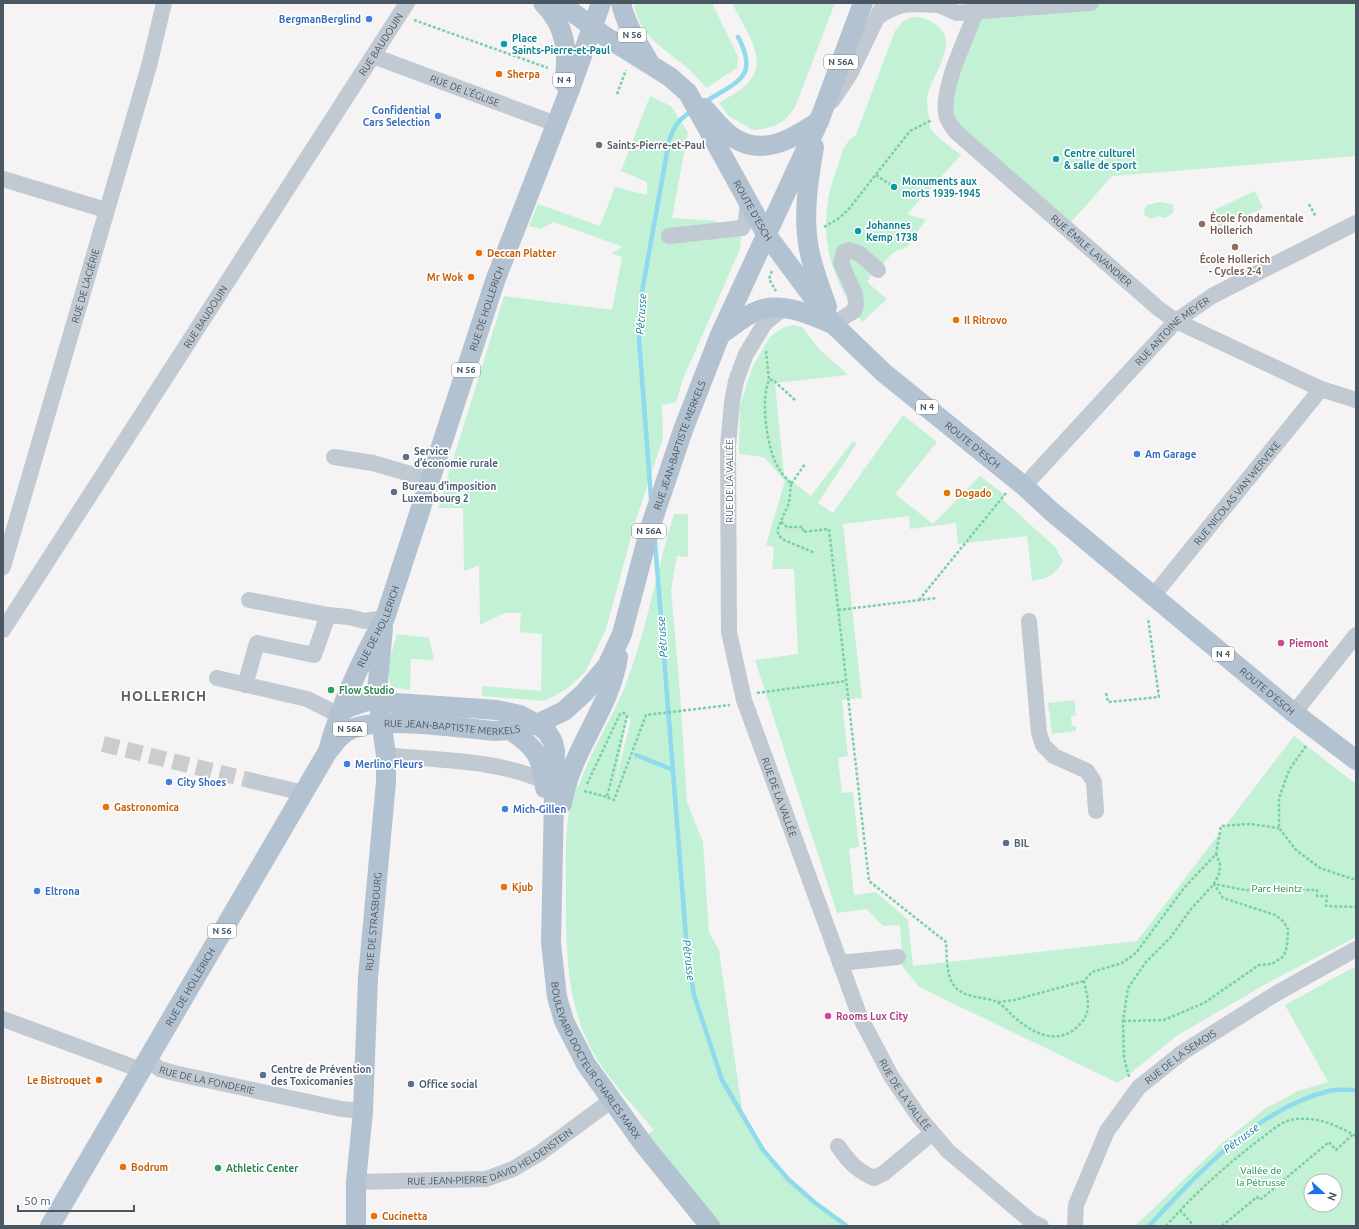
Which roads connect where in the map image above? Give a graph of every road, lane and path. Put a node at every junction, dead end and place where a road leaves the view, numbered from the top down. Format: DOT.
graph roads {
  1 [pos="164,3"];
  2 [pos="543,3"];
  3 [pos="560,3"];
  4 [pos="600,3"];
  5 [pos="621,3"];
  6 [pos="850,3"];
  7 [pos="864,3"];
  8 [pos="1091,3"];
  9 [pos="935,4"];
  10 [pos="403,9"];
  11 [pos="881,10"];
  12 [pos="976,12"];
  13 [pos="592,27"];
  14 [pos="373,56"];
  15 [pos="650,63"];
  16 [pos="626,70"];
  17 [pos="554,71"];
  18 [pos="617,94"];
  19 [pos="946,114"];
  20 [pos="707,119"];
  21 [pos="819,121"];
  22 [pos="556,124"];
  23 [pos="876,175"];
  24 [pos="3,179"];
  25 [pos="894,187"];
  26 [pos="748,201"];
  27 [pos="1310,204"];
  28 [pos="106,210"];
  29 [pos="1316,217"];
  30 [pos="1356,223"];
  31 [pos="807,228"];
  32 [pos="766,234"];
  33 [pos="669,236"];
  34 [pos="878,270"];
  35 [pos="784,308"];
  36 [pos="1176,321"];
  37 [pos="833,324"];
  38 [pos="720,335"];
  39 [pos="766,345"];
  40 [pos="769,380"];
  41 [pos="1321,389"];
  42 [pos="795,400"];
  43 [pos="1356,400"];
  44 [pos="334,457"];
  45 [pos="805,464"];
  46 [pos="431,480"];
  47 [pos="791,484"];
  48 [pos="1016,489"];
  49 [pos="781,522"];
  50 [pos="816,554"];
  51 [pos="3,567"];
  52 [pos="1153,596"];
  53 [pos="937,598"];
  54 [pos="249,600"];
  55 [pos="919,600"];
  56 [pos="838,610"];
  57 [pos="328,615"];
  58 [pos="385,618"];
  59 [pos="1148,618"];
  60 [pos="1029,621"];
  61 [pos="3,630"];
  62 [pos="622,634"];
  63 [pos="1356,635"];
  64 [pos="217,678"];
  65 [pos="846,682"];
  66 [pos="245,685"];
  67 [pos="1106,693"];
  68 [pos="755,694"];
  69 [pos="378,700"];
  70 [pos="735,704"];
  71 [pos="1294,713"];
  72 [pos="339,715"];
  73 [pos="381,724"];
  74 [pos="537,724"];
  75 [pos="510,730"];
  76 [pos="1306,746"];
  77 [pos="328,751"];
  78 [pos="386,755"];
  79 [pos="1356,760"];
  80 [pos="253,781"];
  81 [pos="544,781"];
  82 [pos="574,789"];
  83 [pos="304,793"];
  84 [pos="607,797"];
  85 [pos="1096,811"];
  86 [pos="1279,828"];
  87 [pos="1216,854"];
  88 [pos="552,867"];
  89 [pos="1356,880"];
  90 [pos="1214,884"];
  91 [pos="1356,907"];
  92 [pos="1356,949"];
  93 [pos="898,957"];
  94 [pos="840,963"];
  95 [pos="1084,981"];
  96 [pos="998,1002"];
  97 [pos="3,1019"];
  98 [pos="1122,1021"];
  99 [pos="144,1065"];
  100 [pos="1139,1087"];
  101 [pos="612,1100"];
  102 [pos="363,1111"];
  103 [pos="932,1132"];
  104 [pos="1355,1135"];
  105 [pos="838,1146"];
  106 [pos="356,1182"];
  107 [pos="1180,1210"];
  108 [pos="50,1226"];
  109 [pos="356,1226"];
  110 [pos="710,1226"];
  111 [pos="1041,1226"];
  112 [pos="1075,1226"];
  113 [pos="1166,1226"];
  114 [pos="1194,1226"];
  115 [pos="1222,1226"];
  1 -- 28 [label="street, RUE DE L'ACIÉRIE"];
  2 -- 22 [label="main road, N 4"];
  3 -- 13 [label="main road, N 4"];
  4 -- 13 [label="main road, N 56"];
  5 -- 15 [label="main road, N 56"];
  6 -- 21 [label="main road, N 56A"];
  7 -- 21 [label="main road, N 56A"];
  8 -- 12 [label="street"];
  9 -- 11 [label="street"];
  9 -- 12 [label="street"];
  10 -- 14 [label="street, RUE BAUDOUIN"];
  10 -- 17 [label="path"];
  11 -- 21 [label="street, N 56A"];
  12 -- 19 [label="street"];
  13 -- 15 [label="main road, N 4"];
  13 -- 22 [label="main road, RUE DE HOLLERICH / N 56"];
  14 -- 22 [label="street, RUE DE L'ÉGLISE"];
  14 -- 61 [label="street, RUE BAUDOUIN"];
  15 -- 20 [label="main road, N 4"];
  16 -- 18 [label="path"];
  19 -- 23 [label="path"];
  19 -- 36 [label="street, RUE ÉMILE LAVANDIER"];
  20 -- 21 [label="main road, N 4"];
  20 -- 26 [label="main road, ROUTE D'ESCH / N 4"];
  21 -- 31 [label="main road, N 4"];
  21 -- 32 [label="main road, N 56A"];
  22 -- 46 [label="main road, RUE DE HOLLERICH / N 56"];
  23 -- 25 [label="path"];
  23 -- 31 [label="path"];
  24 -- 28 [label="street"];
  26 -- 32 [label="main road, ROUTE D'ESCH / N 4"];
  26 -- 33 [label="street"];
  27 -- 29 [label="path"];
  28 -- 51 [label="street, RUE DE L'ACIÉRIE"];
  30 -- 36 [label="street, RUE ANTOINE MEYER"];
  31 -- 37 [label="main road, N 4"];
  32 -- 37 [label="main road, ROUTE D'ESCH / N 4"];
  32 -- 38 [label="main road, RUE JEAN-BAPTISTE MERKELS / N 56A"];
  34 -- 37 [label="street"];
  35 -- 37 [label="main road"];
  35 -- 38 [label="main road"];
  35 -- 94 [label="street, RUE DE LA VALLÉE"];
  36 -- 41 [label="street, RUE ÉMILE LAVANDIER"];
  36 -- 48 [label="street, RUE ANTOINE MEYER"];
  37 -- 48 [label="main road, ROUTE D'ESCH / N 4"];
  38 -- 62 [label="main road, RUE JEAN-BAPTISTE MERKELS / N 56A"];
  39 -- 40 [label="path"];
  40 -- 42 [label="path"];
  40 -- 47 [label="path"];
  41 -- 43 [label="street, RUE ÉMILE LAVANDIER"];
  41 -- 52 [label="street, RUE NICOLAS VAN WERVEKE"];
  44 -- 46 [label="street"];
  45 -- 47 [label="path"];
  46 -- 58 [label="main road, RUE DE HOLLERICH / N 56"];
  47 -- 49 [label="path"];
  48 -- 52 [label="main road, ROUTE D'ESCH / N 4"];
  48 -- 55 [label="path"];
  49 -- 50 [label="path"];
  49 -- 56 [label="path"];
  52 -- 71 [label="main road, ROUTE D'ESCH / N 4"];
  53 -- 55 [label="path"];
  54 -- 57 [label="street"];
  55 -- 56 [label="path"];
  56 -- 65 [label="path"];
  57 -- 58 [label="street"];
  57 -- 66 [label="street"];
  58 -- 69 [label="main road, RUE DE STRASBOURG"];
  58 -- 72 [label="main road, RUE DE HOLLERICH / N 56"];
  59 -- 67 [label="path"];
  60 -- 85 [label="street"];
  62 -- 74 [label="main road, RUE JEAN-BAPTISTE MERKELS / N 56A"];
  62 -- 82 [label="main road, BOULEVARD DOCTEUR CHARLES MARX"];
  63 -- 71 [label="street"];
  64 -- 66 [label="street"];
  65 -- 68 [label="path"];
  65 -- 96 [label="path"];
  66 -- 72 [label="street"];
  69 -- 72 [label="main road, RUE JEAN-BAPTISTE MERKELS / N 56A"];
  69 -- 73 [label="main road, RUE DE STRASBOURG"];
  69 -- 74 [label="main road, RUE JEAN-BAPTISTE MERKELS / N 56A"];
  70 -- 84 [label="path"];
  71 -- 79 [label="main road, ROUTE D'ESCH / N 4"];
  72 -- 77 [label="main road, RUE DE HOLLERICH / N 56"];
  73 -- 75 [label="main road, RUE JEAN-BAPTISTE MERKELS / N 56A"];
  73 -- 77 [label="main road, RUE JEAN-BAPTISTE MERKELS / N 56A"];
  73 -- 78 [label="main road, RUE DE STRASBOURG"];
  74 -- 75 [label="main road, RUE JEAN-BAPTISTE MERKELS / N 56A"];
  74 -- 88 [label="main road, BOULEVARD DOCTEUR CHARLES MARX"];
  75 -- 81 [label="main road, BOULEVARD DOCTEUR CHARLES MARX"];
  76 -- 86 [label="path"];
  77 -- 83 [label="main road, RUE DE HOLLERICH / N 56"];
  78 -- 81 [label="street"];
  78 -- 102 [label="main road, RUE DE STRASBOURG"];
  80 -- 83 [label="street"];
  81 -- 88 [label="main road, BOULEVARD DOCTEUR CHARLES MARX"];
  82 -- 84 [label="path"];
  82 -- 84 [label="path"];
  82 -- 88 [label="main road, BOULEVARD DOCTEUR CHARLES MARX"];
  83 -- 99 [label="main road, RUE DE HOLLERICH / N 56"];
  86 -- 87 [label="path"];
  86 -- 89 [label="path"];
  87 -- 90 [label="path"];
  87 -- 95 [label="path"];
  88 -- 101 [label="main road, BOULEVARD DOCTEUR CHARLES MARX"];
  90 -- 91 [label="path"];
  90 -- 98 [label="path"];
  90 -- 98 [label="path"];
  92 -- 100 [label="street, RUE DE LA SEMOIS"];
  93 -- 94 [label="street"];
  94 -- 103 [label="street, RUE DE LA VALLÉE"];
  95 -- 96 [label="path"];
  95 -- 96 [label="path"];
  97 -- 99 [label="street, RUE DE LA FONDERIE"];
  98 -- 100 [label="path"];
  99 -- 102 [label="street, RUE DE LA FONDERIE"];
  99 -- 108 [label="main road, RUE DE HOLLERICH / N 56"];
  100 -- 112 [label="street, RUE DE LA SEMOIS"];
  101 -- 106 [label="street, RUE JEAN-PIERRE DAVID HELDENSTEIN"];
  101 -- 110 [label="main road, BOULEVARD DOCTEUR CHARLES MARX"];
  102 -- 106 [label="main road, RUE DE STRASBOURG"];
  103 -- 105 [label="street"];
  103 -- 111 [label="street, RUE DE LA VALLÉE"];
  104 -- 107 [label="path"];
  104 -- 115 [label="path"];
  106 -- 109 [label="main road, RUE DE STRASBOURG"];
  107 -- 113 [label="path"];
  107 -- 114 [label="path"];
}
